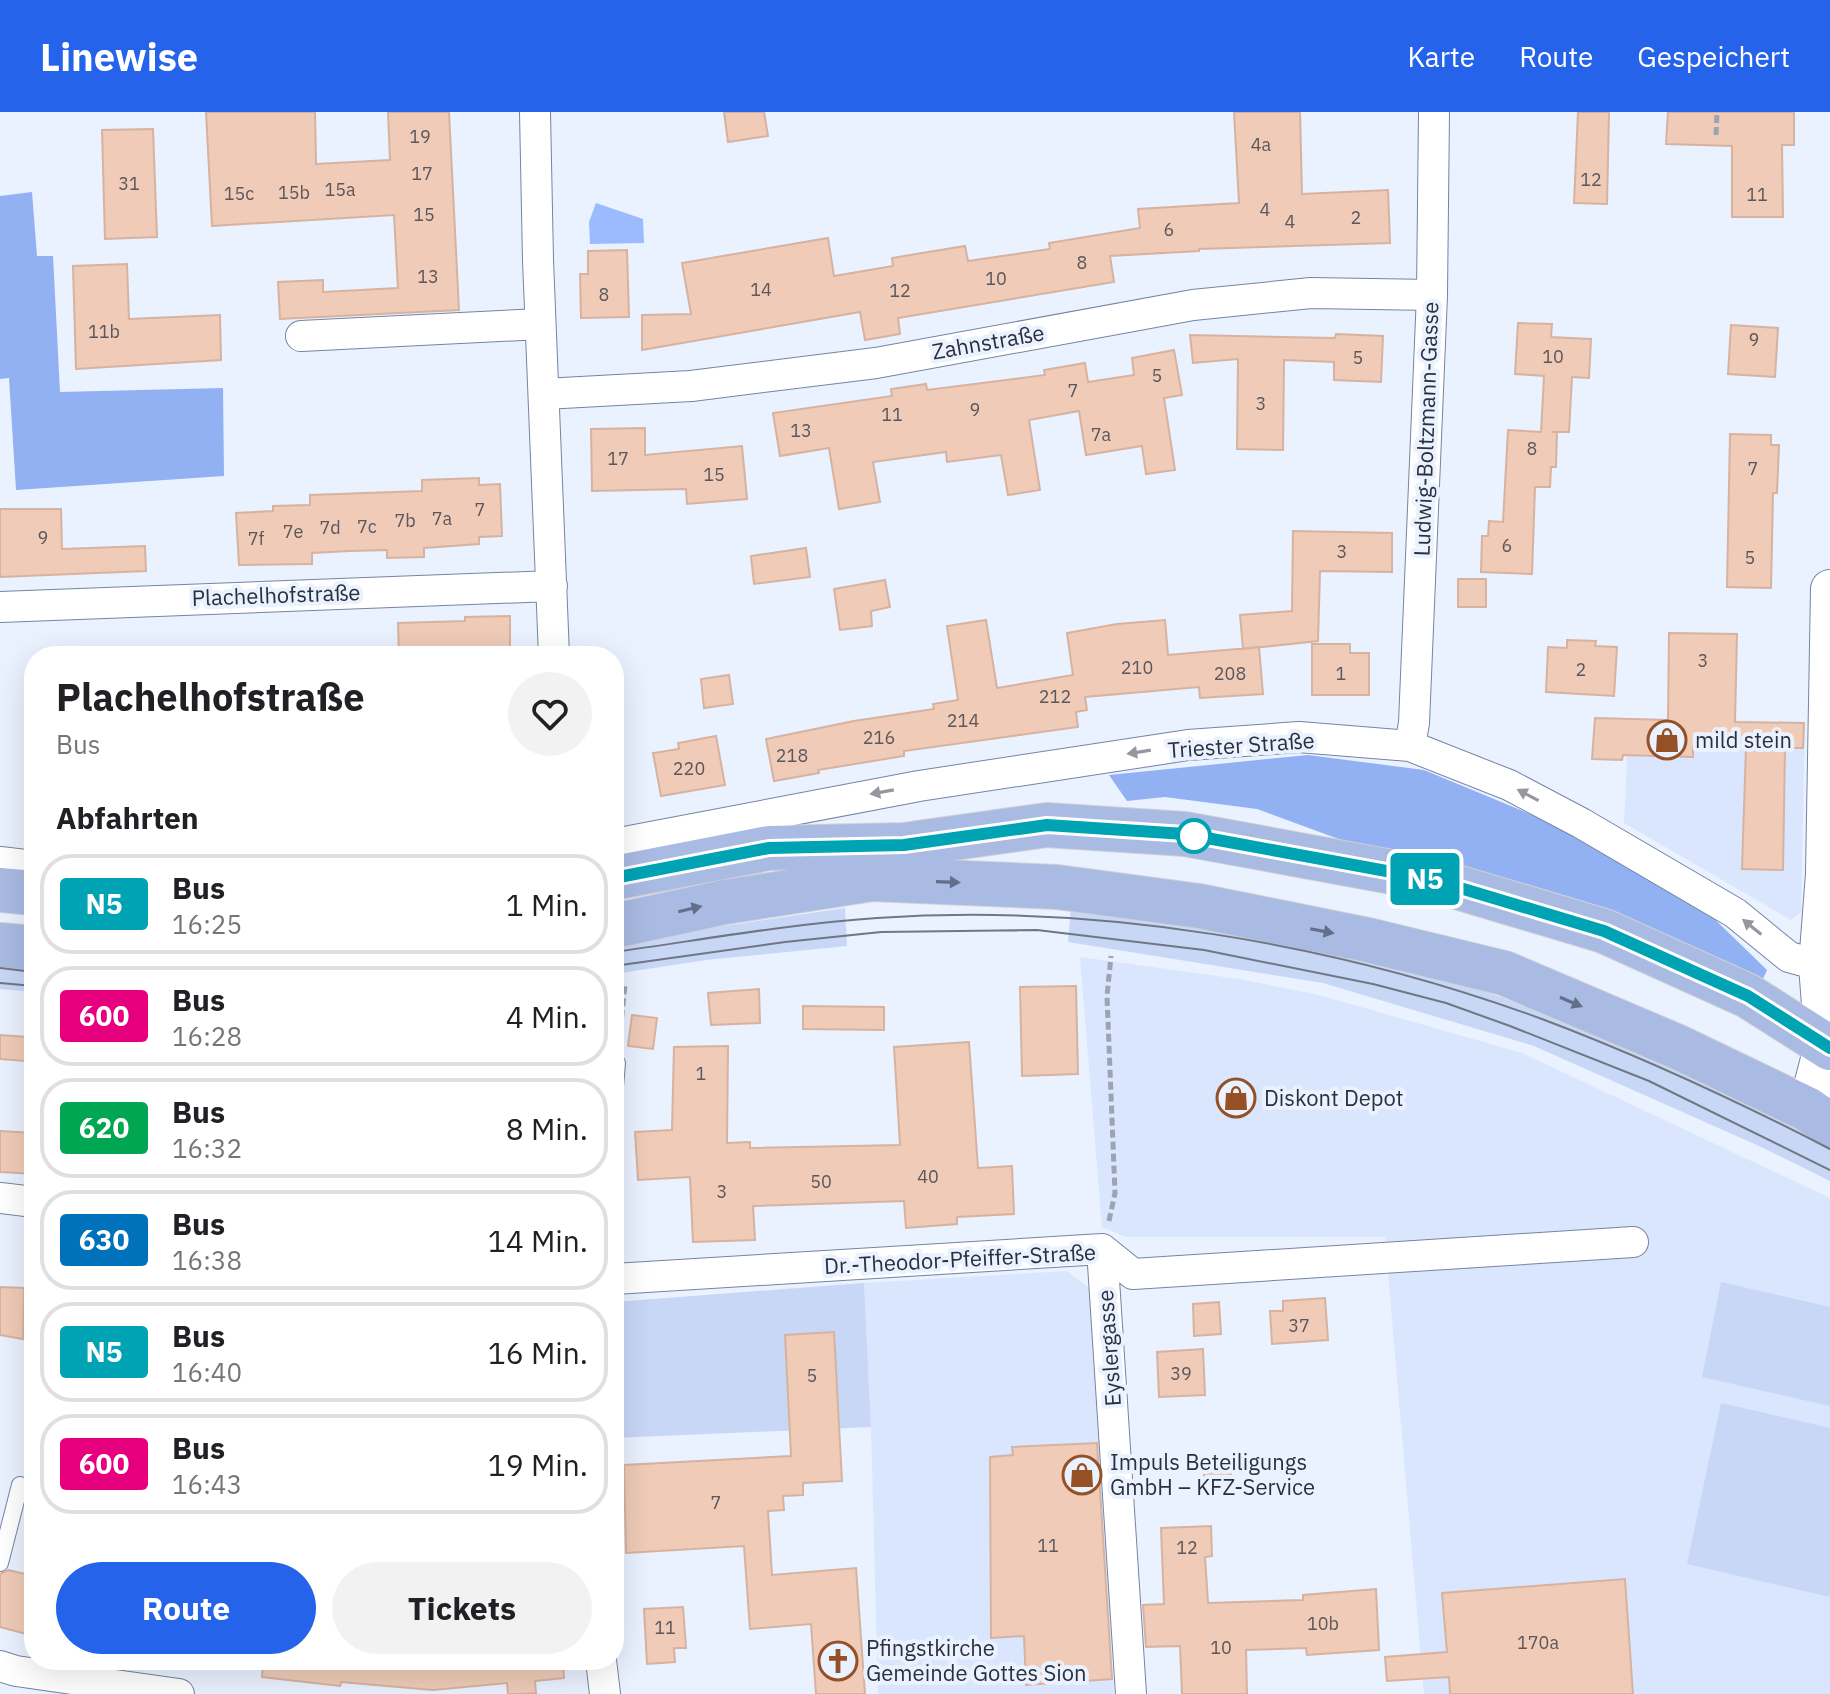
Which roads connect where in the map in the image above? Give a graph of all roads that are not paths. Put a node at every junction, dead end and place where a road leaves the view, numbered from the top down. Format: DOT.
graph roads {
  1 [pos="535,112"];
  2 [pos="1434,112"];
  3 [pos="1432,295"];
  4 [pos="540,324"];
  5 [pos="301,336"];
  6 [pos="544,394"];
  7 [pos="552,586"];
  8 [pos="1830,589"];
  9 [pos="0,607"];
  10 [pos="554,646"];
  11 [pos="1410,746"];
  12 [pos="624,842"];
  13 [pos="0,862"];
  14 [pos="24,865"];
  15 [pos="624,876"];
  16 [pos="0,890"];
  17 [pos="24,892"];
  18 [pos="624,924"];
  19 [pos="0,945"];
  20 [pos="24,947"];
  21 [pos="1818,965"];
  22 [pos="1827,1046"];
  23 [pos="1818,1117"];
  24 [pos="0,1198"];
  25 [pos="24,1201"];
  26 [pos="1633,1242"];
  27 [pos="1102,1249"];
  28 [pos="624,1278"];
  29 [pos="20,1485"];
  30 [pos="0,1563"];
  31 [pos="0,1666"];
  32 [pos="24,1670"];
  33 [pos="26,1670"];
  34 [pos="602,1670"];
  35 [pos="179,1694"];
  36 [pos="605,1694"];
  37 [pos="1131,1694"];
  1 -- 4 [label="street"];
  2 -- 3 [label="street, Ludwig-Boltzmann-Gasse"];
  3 -- 6 [label="street, Zahnstraße"];
  3 -- 11 [label="street, Ludwig-Boltzmann-Gasse"];
  4 -- 5 [label="street"];
  4 -- 6 [label="street"];
  6 -- 7 [label="street"];
  7 -- 9 [label="street, Plachelhofstraße"];
  7 -- 10 [label="street"];
  8 -- 21 [label="street"];
  11 -- 12 [label="street, Triester Straße, one-way"];
  21 -- 11 [label="street, Triester Straße, one-way"];
  13 -- 14 [label="street"];
  15 -- 22 [label="main road"];
  16 -- 17 [label="main road"];
  18 -- 23 [label="main road, one-way"];
  19 -- 20 [label="main road"];
  21 -- 22 [label="street"];
  22 -- 23 [label="street"];
  24 -- 25 [label="street"];
  26 -- 27 [label="street, Dr.-Theodor-Pfeiffer-Straße"];
  27 -- 28 [label="street, Dr.-Theodor-Pfeiffer-Straße"];
  27 -- 37 [label="street, Eyslergasse"];
  29 -- 30 [label="lane"];
  31 -- 32 [label="street"];
  33 -- 35 [label="street"];
  34 -- 36 [label="street"];
}
